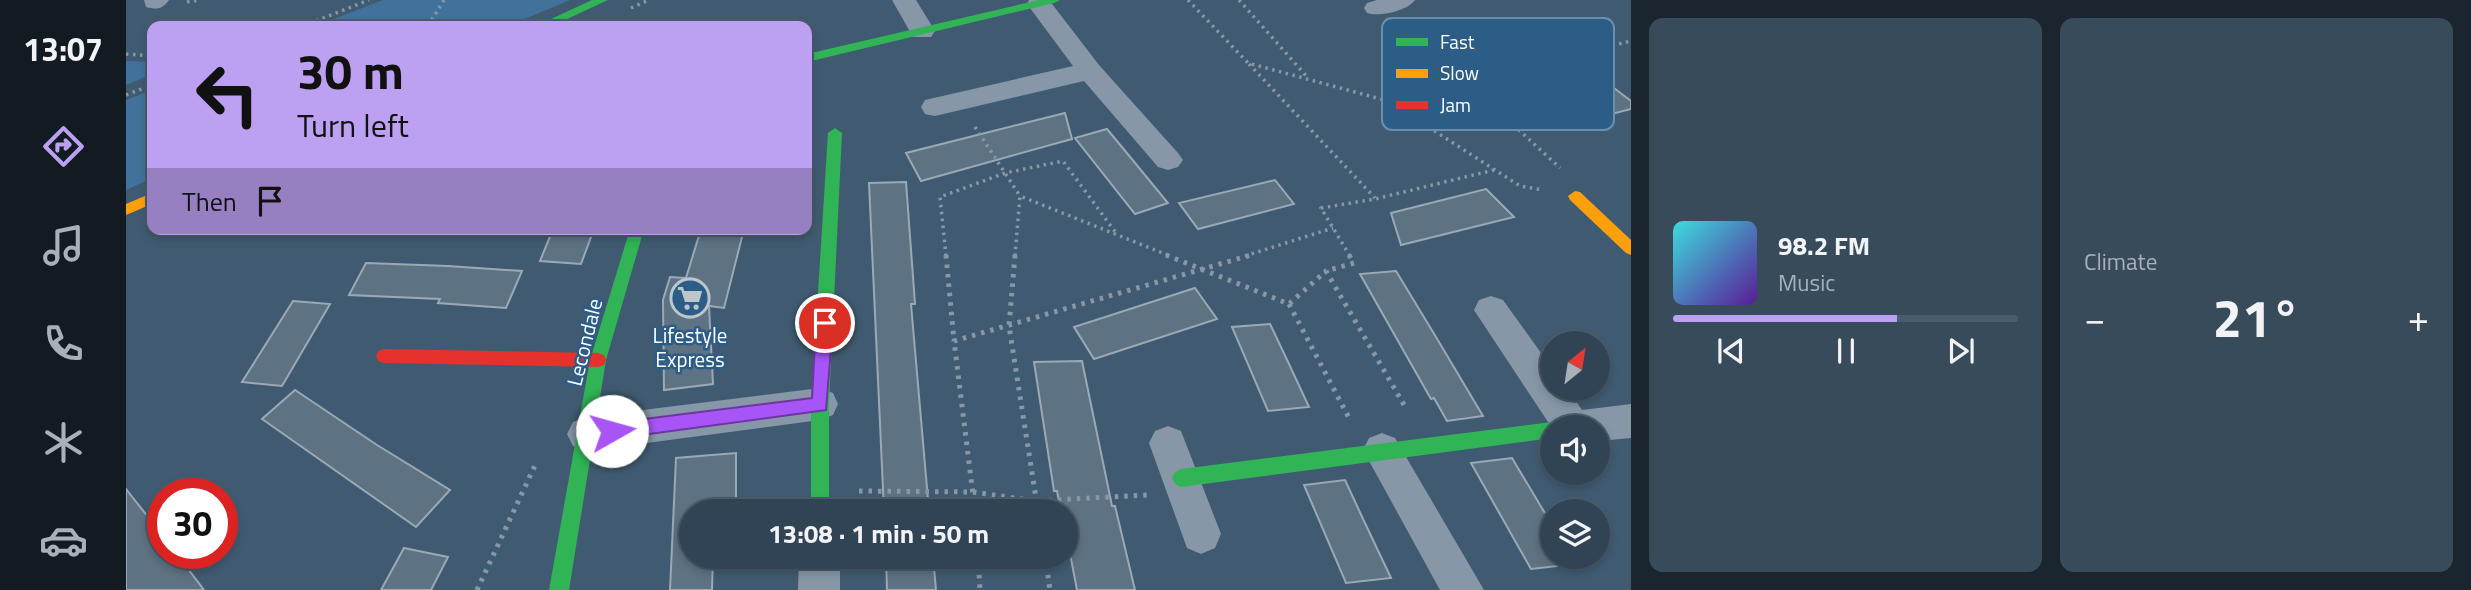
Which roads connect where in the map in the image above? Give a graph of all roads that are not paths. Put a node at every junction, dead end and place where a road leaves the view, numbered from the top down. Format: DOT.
graph roads {
  1 [pos="602,0"];
  2 [pos="904,0"];
  3 [pos="1403,0"];
  4 [pos="1046,2"];
  5 [pos="1376,8"];
  6 [pos="554,21"];
  7 [pos="922,31"];
  8 [pos="812,57"];
  9 [pos="1090,71"];
  10 [pos="947,104"];
  11 [pos="835,133"];
  12 [pos="1168,160"];
  13 [pos="1575,196"];
  14 [pos="147,200"];
  15 [pos="126,210"];
  16 [pos="635,235"];
  17 [pos="1631,249"];
  18 [pos="1491,310"];
  19 [pos="384,356"];
  20 [pos="598,360"];
  21 [pos="820,404"];
  22 [pos="1566,415"];
  23 [pos="1631,421"];
  24 [pos="1610,423"];
  25 [pos="1540,431"];
  26 [pos="586,434"];
  27 [pos="1375,451"];
  28 [pos="1178,472"];
  29 [pos="820,499"];
  30 [pos="1201,534"];
  31 [pos="820,569"];
  32 [pos="559,590"];
  33 [pos="819,590"];
  34 [pos="1463,590"];
  1 -- 6 [label="street"];
  2 -- 7 [label="street"];
  3 -- 5 [label="street"];
  4 -- 7 [label="street"];
  4 -- 9 [label="street"];
  7 -- 8 [label="street"];
  9 -- 10 [label="street"];
  9 -- 12 [label="street"];
  11 -- 21 [label="street"];
  13 -- 17 [label="street"];
  14 -- 15 [label="street"];
  16 -- 20 [label="street, Lecondale"];
  18 -- 22 [label="street"];
  19 -- 20 [label="street"];
  20 -- 26 [label="street, Lecondale"];
  21 -- 26 [label="street"];
  21 -- 29 [label="street"];
  23 -- 24 [label="street"];
  25 -- 27 [label="street"];
  26 -- 32 [label="street, Lecondale"];
  27 -- 28 [label="street"];
  27 -- 34 [label="street"];
  28 -- 30 [label="street"];
  31 -- 33 [label="street"];
}
